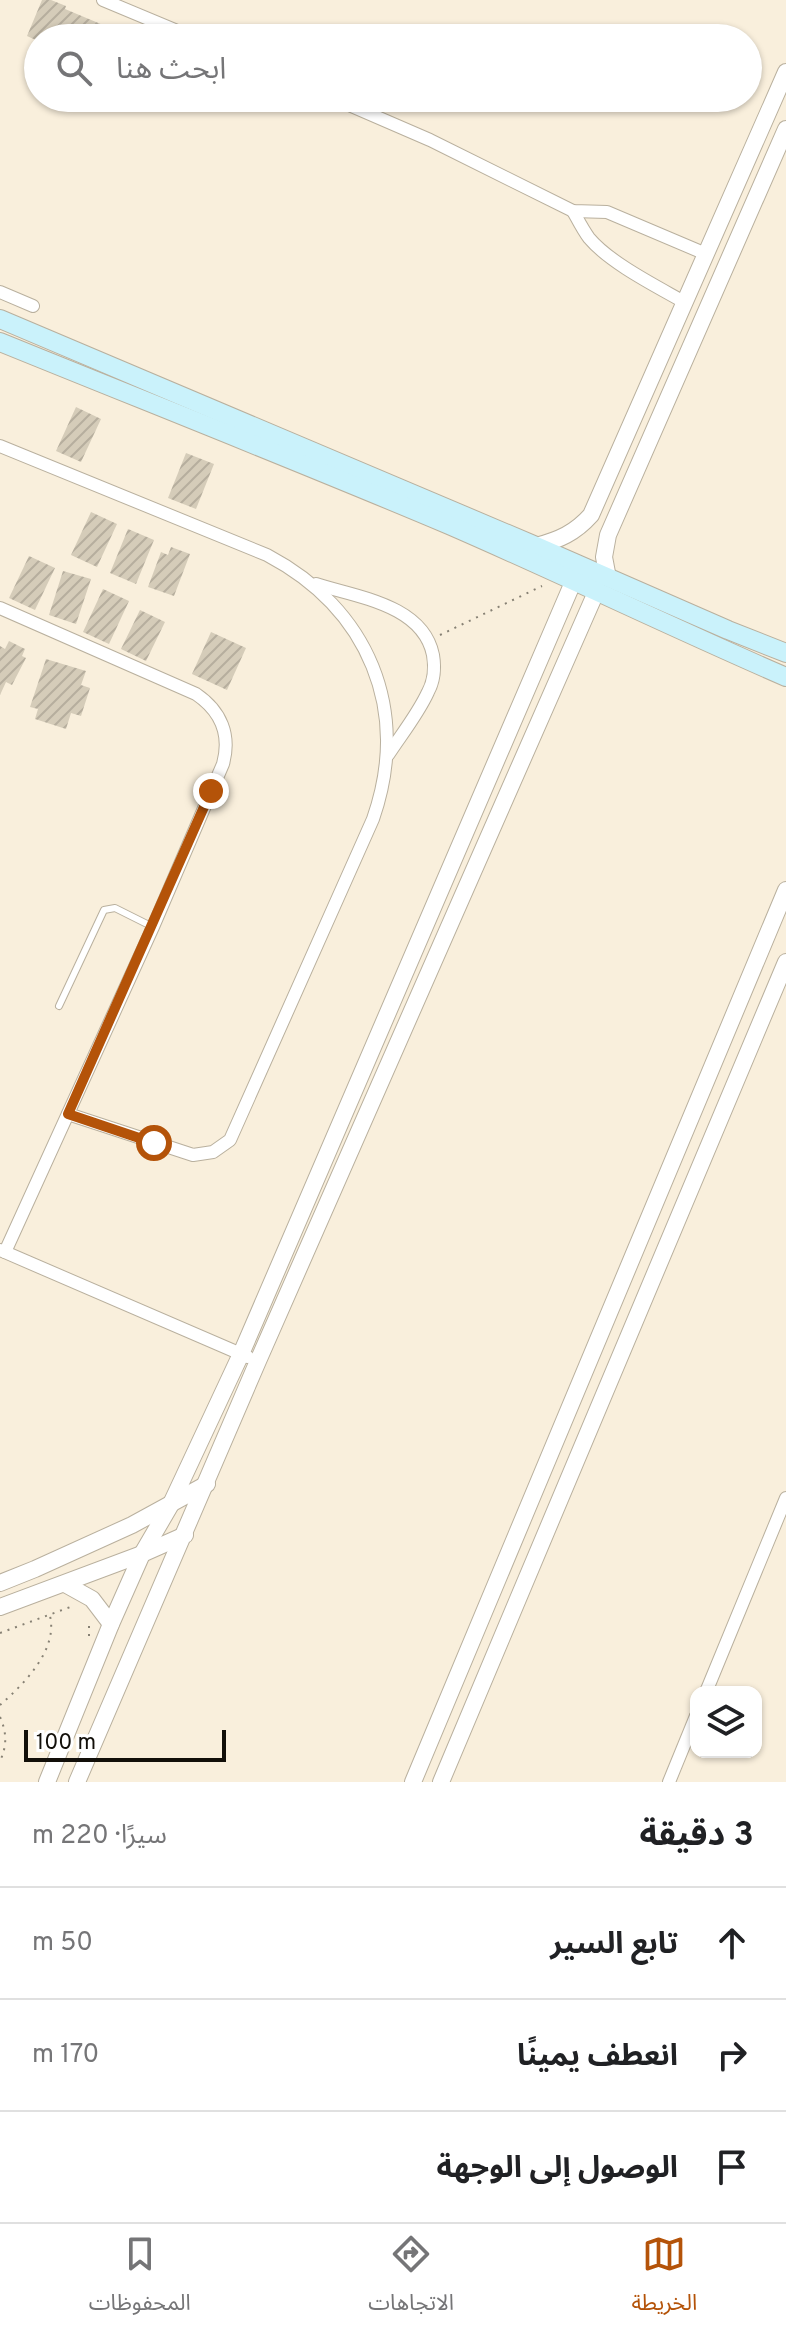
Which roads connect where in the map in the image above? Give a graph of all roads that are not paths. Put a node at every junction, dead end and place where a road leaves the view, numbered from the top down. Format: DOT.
graph roads {
  1 [pos="103,0"];
  2 [pos="160,24"];
  3 [pos="786,72"];
  4 [pos="365,112"];
  5 [pos="786,129"];
  6 [pos="573,211"];
  7 [pos="706,254"];
  8 [pos="0,292"];
  9 [pos="684,302"];
  10 [pos="33,306"];
  11 [pos="0,319"];
  12 [pos="0,342"];
  13 [pos="0,446"];
  14 [pos="591,515"];
  15 [pos="450,517"];
  16 [pos="613,525"];
  17 [pos="536,546"];
  18 [pos="569,578"];
  19 [pos="310,582"];
  20 [pos="603,584"];
  21 [pos="0,608"];
  22 [pos="728,630"];
  23 [pos="720,648"];
  24 [pos="786,653"];
  25 [pos="786,677"];
  26 [pos="388,755"];
  27 [pos="786,890"];
  28 [pos="153,927"];
  29 [pos="786,962"];
  30 [pos="59,1006"];
  31 [pos="68,1114"];
  32 [pos="3,1251"];
  33 [pos="241,1354"];
  34 [pos="258,1361"];
  35 [pos="572,1402"];
  36 [pos="597,1412"];
  37 [pos="207,1484"];
  38 [pos="786,1498"];
  39 [pos="170,1506"];
  40 [pos="185,1535"];
  41 [pos="142,1554"];
  42 [pos="0,1583"];
  43 [pos="65,1584"];
  44 [pos="0,1607"];
  45 [pos="111,1624"];
  46 [pos="708,1686"];
  47 [pos="690,1731"];
  48 [pos="47,1782"];
  49 [pos="77,1782"];
  50 [pos="413,1782"];
  51 [pos="441,1782"];
  52 [pos="669,1782"];
  1 -- 2 [label="street"];
  3 -- 7 [label="street"];
  4 -- 6 [label="street"];
  5 -- 16 [label="street"];
  6 -- 7 [label="street"];
  6 -- 9 [label="street"];
  7 -- 9 [label="street"];
  8 -- 10 [label="street"];
  9 -- 14 [label="street"];
  11 -- 15 [label="main road"];
  12 -- 15 [label="main road"];
  13 -- 19 [label="street"];
  14 -- 16 [label="street"];
  14 -- 17 [label="street"];
  15 -- 17 [label="main road"];
  15 -- 18 [label="main road"];
  16 -- 20 [label="street"];
  17 -- 20 [label="main road"];
  18 -- 20 [label="main road"];
  18 -- 33 [label="street"];
  19 -- 26 [label="street"];
  19 -- 26 [label="street"];
  20 -- 22 [label="main road"];
  20 -- 23 [label="main road"];
  20 -- 34 [label="street"];
  21 -- 28 [label="street"];
  22 -- 23 [label="main road"];
  22 -- 24 [label="main road"];
  23 -- 25 [label="main road"];
  26 -- 31 [label="street"];
  27 -- 35 [label="street"];
  28 -- 30 [label="lane"];
  28 -- 31 [label="street"];
  29 -- 36 [label="street"];
  31 -- 32 [label="street"];
  32 -- 33 [label="street"];
  33 -- 34 [label="street"];
  33 -- 39 [label="street"];
  34 -- 37 [label="street"];
  35 -- 36 [label="street"];
  35 -- 50 [label="street"];
  36 -- 51 [label="street"];
  37 -- 39 [label="street"];
  37 -- 40 [label="street"];
  38 -- 46 [label="street"];
  39 -- 41 [label="street"];
  39 -- 42 [label="street"];
  40 -- 41 [label="street"];
  40 -- 49 [label="street"];
  41 -- 43 [label="street"];
  41 -- 45 [label="street"];
  43 -- 44 [label="street"];
  43 -- 45 [label="street"];
  45 -- 48 [label="street"];
  47 -- 52 [label="street"];
}
